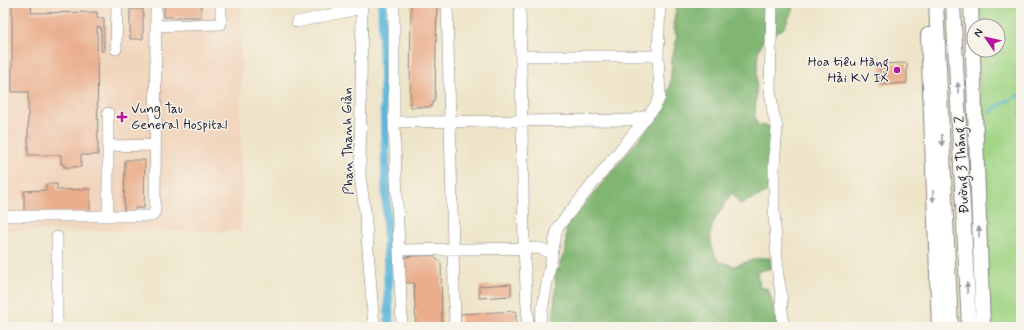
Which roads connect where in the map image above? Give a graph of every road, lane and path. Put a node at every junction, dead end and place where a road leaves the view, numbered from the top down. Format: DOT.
graph roads {
  1 [pos="117,3"];
  2 [pos="156,3"];
  3 [pos="221,3"];
  4 [pos="394,3"];
  5 [pos="447,3"];
  6 [pos="520,3"];
  7 [pos="660,3"];
  8 [pos="772,3"];
  9 [pos="927,3"];
  10 [pos="936,3"];
  11 [pos="953,3"];
  12 [pos="971,3"];
  13 [pos="362,5"];
  14 [pos="297,22"];
  15 [pos="156,26"];
  16 [pos="116,49"];
  17 [pos="522,56"];
  18 [pos="658,56"];
  19 [pos="108,114"];
  20 [pos="646,116"];
  21 [pos="449,121"];
  22 [pos="522,121"];
  23 [pos="394,122"];
  24 [pos="108,146"];
  25 [pos="154,146"];
  26 [pos="3,216"];
  27 [pos="108,216"];
  28 [pos="57,237"];
  29 [pos="524,248"];
  30 [pos="400,250"];
  31 [pos="451,250"];
  32 [pos="552,253"];
  33 [pos="57,327"];
  34 [pos="374,327"];
  35 [pos="402,327"];
  36 [pos="455,327"];
  37 [pos="528,327"];
  38 [pos="539,327"];
  39 [pos="783,327"];
  40 [pos="939,327"];
  41 [pos="951,327"];
  42 [pos="969,327"];
  43 [pos="983,327"];
  1 -- 16 [label="street"];
  2 -- 15 [label="street"];
  3 -- 15 [label="street"];
  4 -- 23 [label="street"];
  5 -- 21 [label="street"];
  6 -- 17 [label="street"];
  7 -- 18 [label="street"];
  8 -- 39 [label="street"];
  9 -- 40 [label="main road, Đường 3 Tháng 2, one-way"];
  10 -- 41 [label="main road, Đường 3 Tháng 2, one-way"];
  42 -- 11 [label="main road, Đường 3 Tháng 2, one-way"];
  43 -- 12 [label="main road, Đường 3 Tháng 2, one-way"];
  13 -- 14 [label="street"];
  13 -- 34 [label="street, Phan Thanh Giản"];
  15 -- 25 [label="street"];
  17 -- 18 [label="street"];
  17 -- 22 [label="street"];
  18 -- 20 [label="street"];
  19 -- 24 [label="street"];
  20 -- 22 [label="street"];
  20 -- 32 [label="street"];
  21 -- 22 [label="street"];
  21 -- 23 [label="street"];
  21 -- 31 [label="street"];
  22 -- 29 [label="street"];
  23 -- 30 [label="street"];
  24 -- 25 [label="street"];
  24 -- 27 [label="street"];
  25 -- 27 [label="street"];
  26 -- 27 [label="street"];
  28 -- 33 [label="street"];
  29 -- 31 [label="street"];
  29 -- 32 [label="street"];
  29 -- 37 [label="street"];
  30 -- 31 [label="street"];
  30 -- 35 [label="street"];
  31 -- 36 [label="street"];
  32 -- 38 [label="street"];
}
